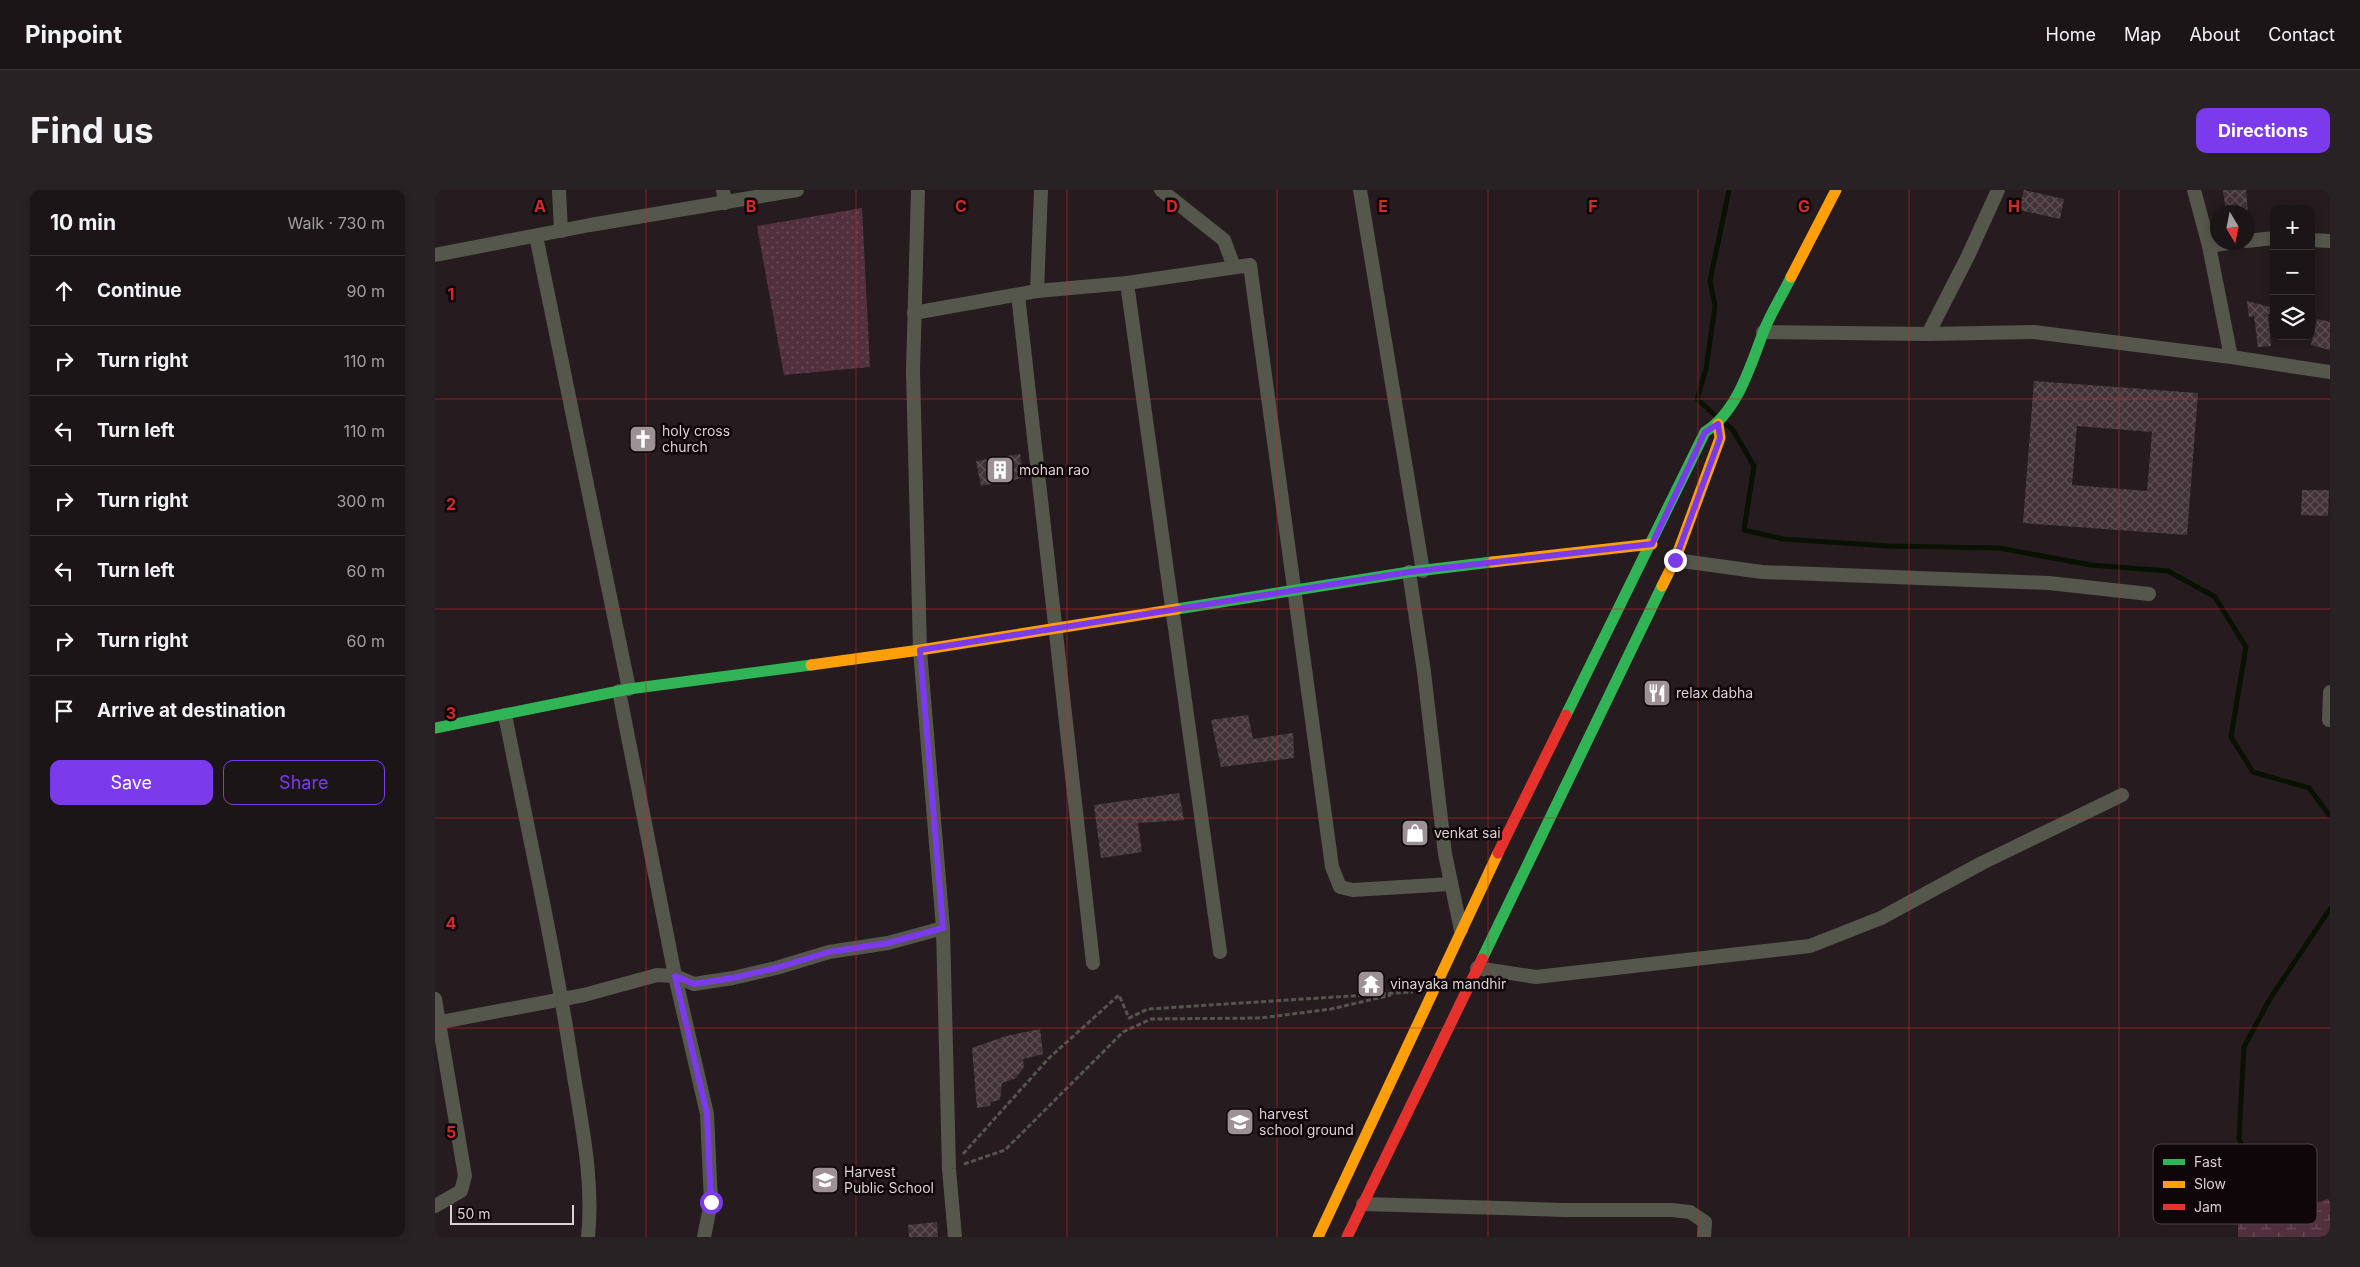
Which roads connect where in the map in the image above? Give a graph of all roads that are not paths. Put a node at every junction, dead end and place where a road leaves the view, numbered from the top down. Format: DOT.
graph roads {
  1 [pos="559,190"];
  2 [pos="797,190"];
  3 [pos="918,190"];
  4 [pos="1041,190"];
  5 [pos="1161,190"];
  6 [pos="1360,190"];
  7 [pos="1836,190"];
  8 [pos="1998,190"];
  9 [pos="2194,190"];
  10 [pos="724,197"];
  11 [pos="561,231"];
  12 [pos="536,236"];
  13 [pos="2270,238"];
  14 [pos="2255,240"];
  15 [pos="2315,240"];
  16 [pos="2330,241"];
  17 [pos="2209,246"];
  18 [pos="435,255"];
  19 [pos="1234,267"];
  20 [pos="1127,284"];
  21 [pos="1037,291"];
  22 [pos="1018,295"];
  23 [pos="915,313"];
  24 [pos="1763,332"];
  25 [pos="1928,334"];
  26 [pos="2231,357"];
  27 [pos="2330,372"];
  28 [pos="1718,424"];
  29 [pos="1652,544"];
  30 [pos="1675,560"];
  31 [pos="1416,571"];
  32 [pos="1294,589"];
  33 [pos="2149,594"];
  34 [pos="1173,610"];
  35 [pos="1054,628"];
  36 [pos="920,650"];
  37 [pos="624,690"];
  38 [pos="2330,692"];
  39 [pos="505,715"];
  40 [pos="2329,720"];
  41 [pos="435,728"];
  42 [pos="2122,796"];
  43 [pos="1451,884"];
  44 [pos="943,928"];
  45 [pos="1461,930"];
  46 [pos="1220,952"];
  47 [pos="1093,963"];
  48 [pos="1477,968"];
  49 [pos="675,976"];
  50 [pos="562,998"];
  51 [pos="435,1000"];
  52 [pos="438,1023"];
  53 [pos="1363,1204"];
  54 [pos="435,1206"];
  55 [pos="588,1237"];
  56 [pos="704,1237"];
  57 [pos="955,1237"];
  58 [pos="1318,1237"];
  59 [pos="1347,1237"];
  60 [pos="1704,1237"];
  1 -- 11 [label="street"];
  2 -- 10 [label="street"];
  3 -- 23 [label="street"];
  4 -- 21 [label="street"];
  5 -- 19 [label="street"];
  6 -- 31 [label="street"];
  7 -- 24 [label="street"];
  8 -- 25 [label="street"];
  9 -- 17 [label="street"];
  10 -- 11 [label="street"];
  11 -- 12 [label="street"];
  12 -- 18 [label="street"];
  12 -- 37 [label="street"];
  13 -- 14 [label="street"];
  15 -- 16 [label="street"];
  17 -- 26 [label="street"];
  19 -- 20 [label="street"];
  19 -- 32 [label="street"];
  20 -- 21 [label="street"];
  20 -- 34 [label="street"];
  21 -- 22 [label="street"];
  22 -- 23 [label="street"];
  22 -- 35 [label="street"];
  23 -- 36 [label="street"];
  24 -- 25 [label="street"];
  24 -- 28 [label="street"];
  25 -- 26 [label="street"];
  26 -- 27 [label="street"];
  28 -- 29 [label="street"];
  28 -- 30 [label="street"];
  29 -- 31 [label="street"];
  29 -- 45 [label="street"];
  30 -- 33 [label="street"];
  30 -- 48 [label="street"];
  31 -- 32 [label="street"];
  31 -- 43 [label="street"];
  32 -- 34 [label="street"];
  32 -- 43 [label="street"];
  34 -- 35 [label="street"];
  34 -- 46 [label="street"];
  35 -- 36 [label="street"];
  35 -- 47 [label="street"];
  36 -- 37 [label="street"];
  36 -- 44 [label="street"];
  37 -- 39 [label="street"];
  37 -- 49 [label="street"];
  38 -- 40 [label="street"];
  39 -- 41 [label="street"];
  39 -- 50 [label="street"];
  42 -- 48 [label="street"];
  43 -- 45 [label="street"];
  44 -- 49 [label="street"];
  44 -- 57 [label="street"];
  45 -- 58 [label="street"];
  48 -- 53 [label="street"];
  49 -- 50 [label="street"];
  49 -- 56 [label="street"];
  50 -- 52 [label="street"];
  50 -- 55 [label="street"];
  51 -- 52 [label="street"];
  52 -- 54 [label="street"];
  53 -- 59 [label="street"];
  53 -- 60 [label="street"];
}
